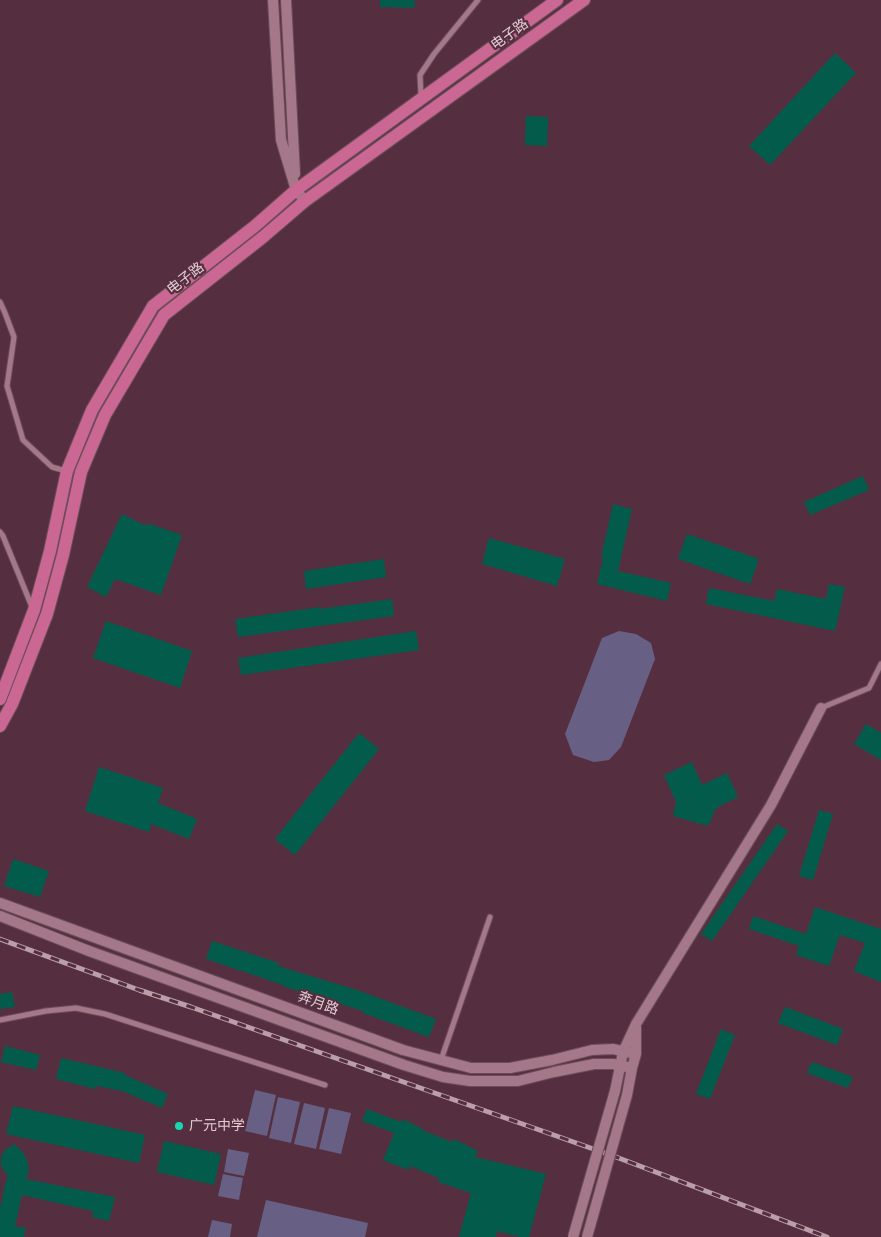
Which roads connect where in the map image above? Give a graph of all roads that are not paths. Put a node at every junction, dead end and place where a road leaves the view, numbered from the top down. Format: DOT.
graph roads {
  1 [pos="273,0"];
  2 [pos="286,0"];
  3 [pos="478,0"];
  4 [pos="557,0"];
  5 [pos="584,0"];
  6 [pos="421,99"];
  7 [pos="296,190"];
  8 [pos="305,201"];
  9 [pos="0,302"];
  10 [pos="67,471"];
  11 [pos="0,532"];
  12 [pos="34,610"];
  13 [pos="881,664"];
  14 [pos="0,699"];
  15 [pos="821,708"];
  16 [pos="0,726"];
  17 [pos="0,903"];
  18 [pos="0,916"];
  19 [pos="490,917"];
  20 [pos="0,1020"];
  21 [pos="636,1024"];
  22 [pos="623,1052"];
  23 [pos="636,1054"];
  24 [pos="441,1061"];
  25 [pos="620,1066"];
  26 [pos="632,1068"];
  27 [pos="324,1085"];
  28 [pos="573,1237"];
  29 [pos="587,1237"];
  1 -- 7 [label="street"];
  2 -- 7 [label="street"];
  3 -- 6 [label="street"];
  4 -- 6 [label="main road, 电子路"];
  5 -- 8 [label="main road, 电子路"];
  6 -- 7 [label="main road, 电子路"];
  7 -- 8 [label="street"];
  7 -- 10 [label="main road, 电子路"];
  8 -- 16 [label="main road, 电子路"];
  9 -- 10 [label="street"];
  10 -- 12 [label="main road, 电子路"];
  11 -- 12 [label="street"];
  12 -- 14 [label="main road, 电子路"];
  13 -- 15 [label="street"];
  15 -- 21 [label="street"];
  17 -- 24 [label="street, 奔月路"];
  18 -- 25 [label="street"];
  19 -- 24 [label="street"];
  20 -- 27 [label="street"];
  21 -- 22 [label="street"];
  21 -- 23 [label="street"];
  22 -- 23 [label="street, 奔月路"];
  22 -- 24 [label="street, 奔月路"];
  22 -- 25 [label="street"];
  23 -- 26 [label="street"];
  25 -- 26 [label="street"];
  25 -- 28 [label="street, bridge"];
  26 -- 29 [label="street, bridge"];
}
